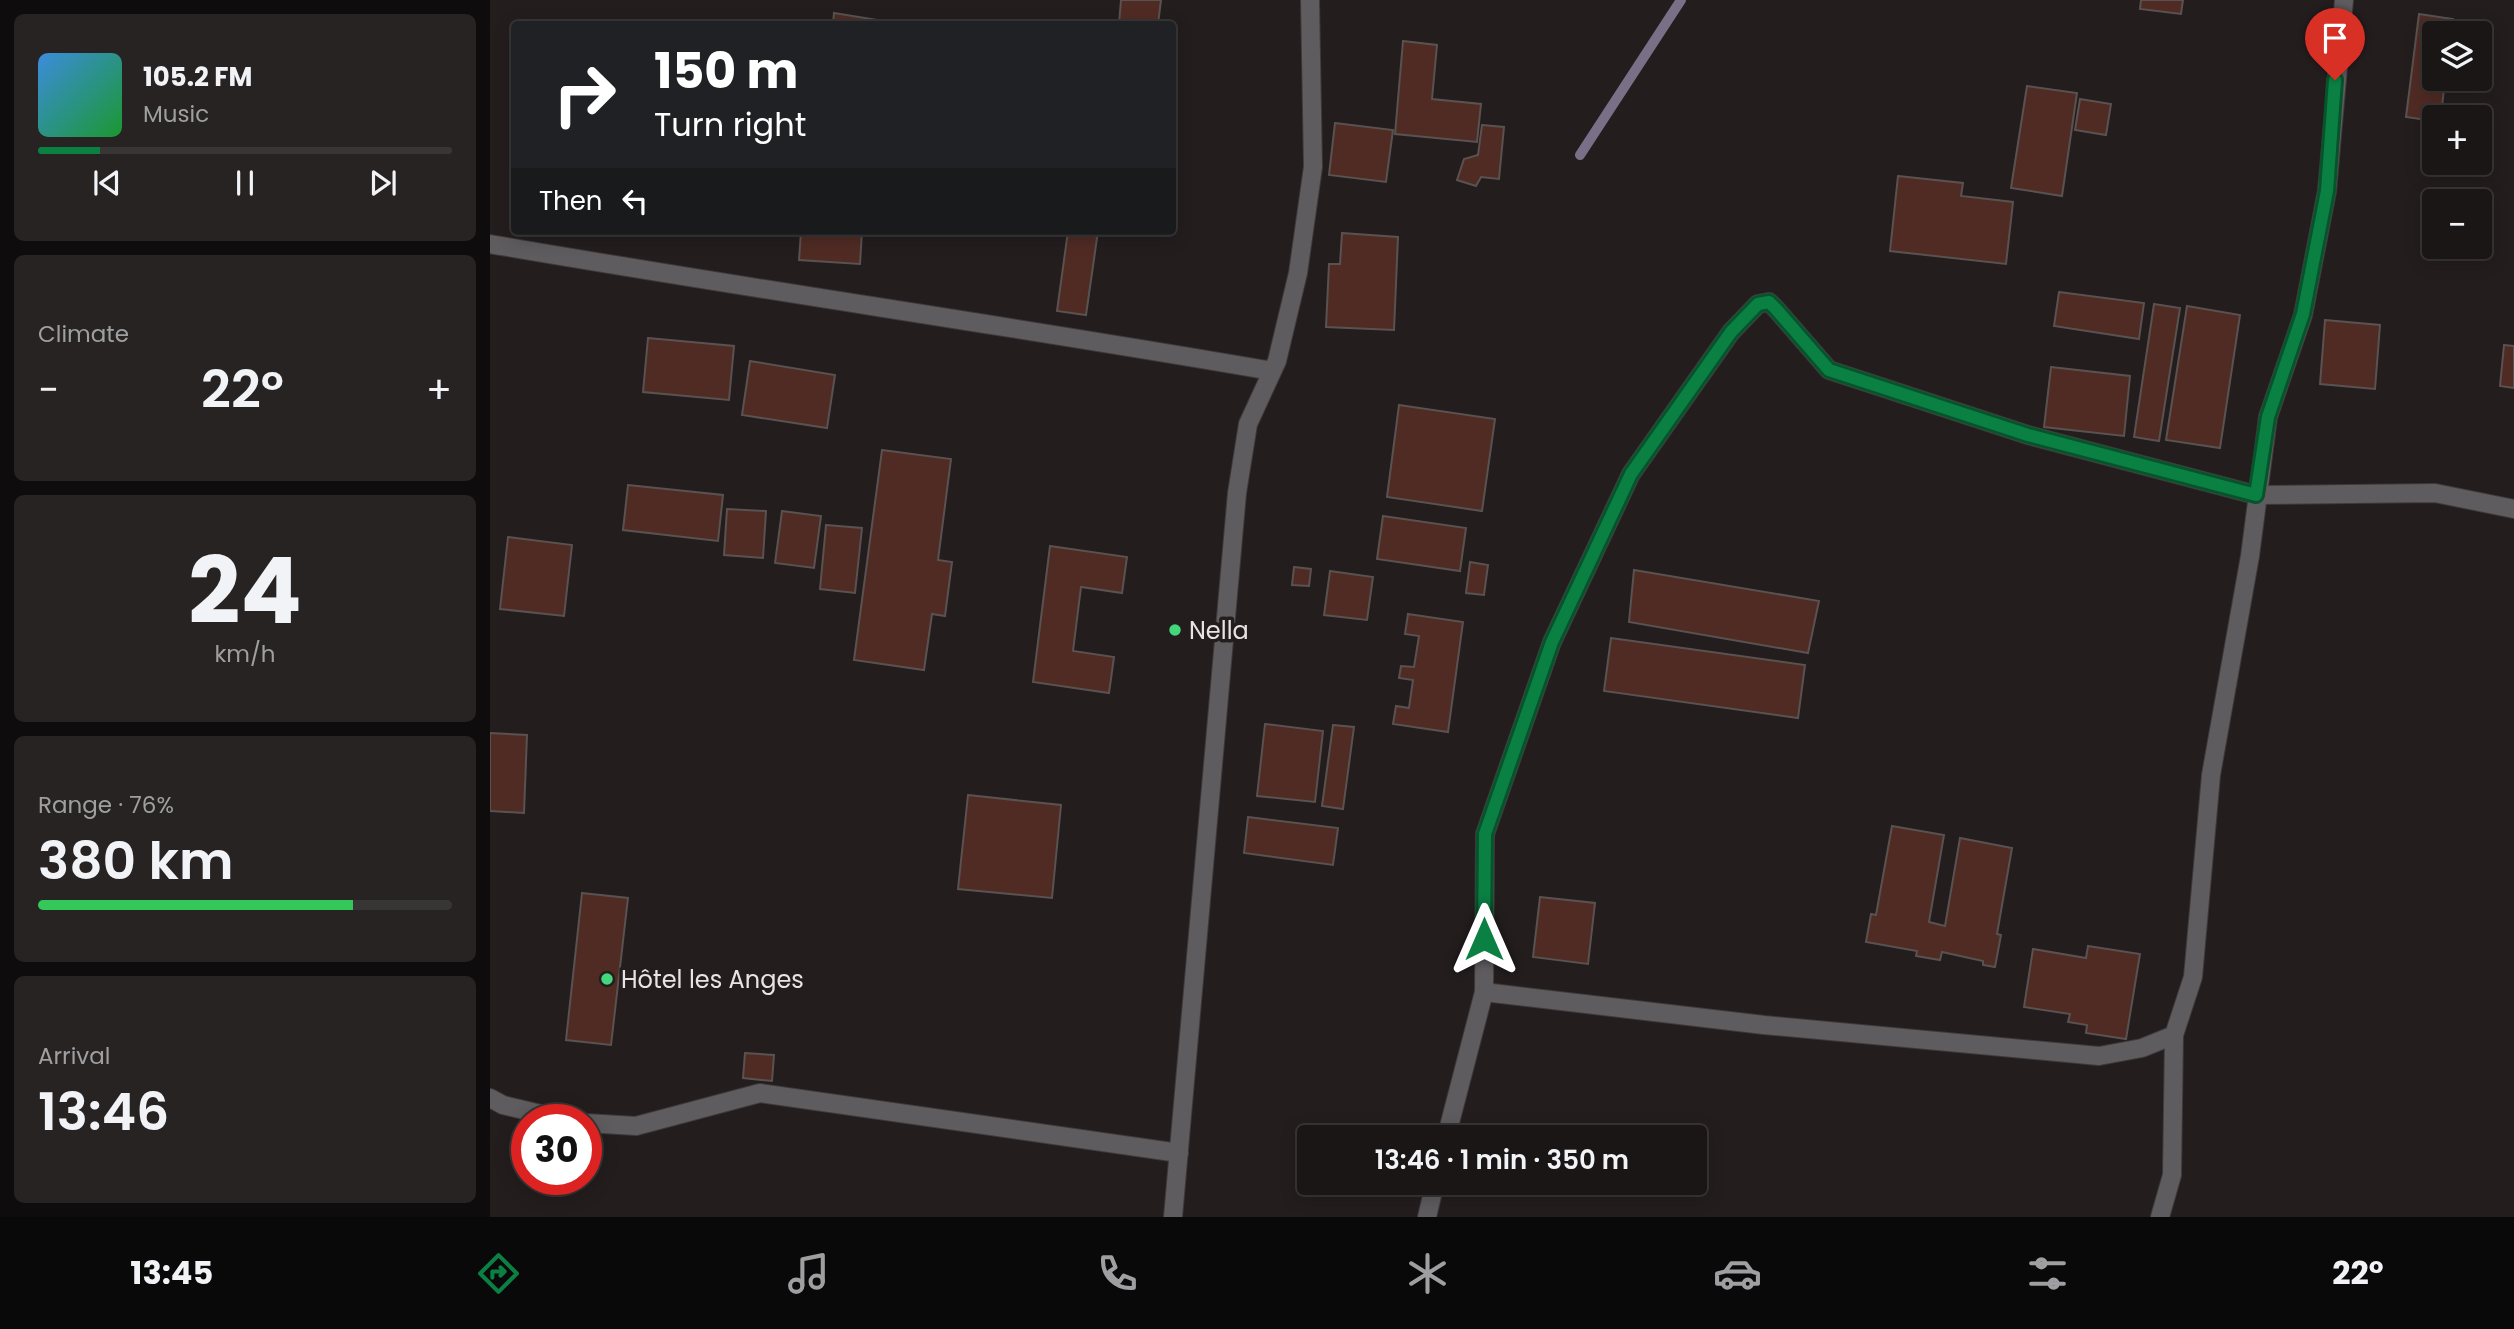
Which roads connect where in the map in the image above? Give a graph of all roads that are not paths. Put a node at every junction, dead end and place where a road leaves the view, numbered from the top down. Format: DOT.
graph roads {
  1 [pos="1310,0"];
  2 [pos="2344,0"];
  3 [pos="490,244"];
  4 [pos="1272,371"];
  5 [pos="2256,495"];
  6 [pos="2514,509"];
  7 [pos="1484,992"];
  8 [pos="2174,1035"];
  9 [pos="490,1098"];
  10 [pos="511,1107"];
  11 [pos="602,1124"];
  12 [pos="1449,1125"];
  13 [pos="1179,1153"];
  14 [pos="1432,1195"];
  15 [pos="1173,1217"];
  16 [pos="1427,1217"];
  17 [pos="2160,1217"];
  1 -- 4 [label="street"];
  2 -- 5 [label="street"];
  3 -- 4 [label="street"];
  4 -- 13 [label="street"];
  5 -- 6 [label="street"];
  5 -- 7 [label="street"];
  5 -- 8 [label="street"];
  7 -- 8 [label="street"];
  7 -- 12 [label="street"];
  8 -- 17 [label="street"];
  9 -- 10 [label="street"];
  11 -- 13 [label="street"];
  13 -- 15 [label="street"];
  14 -- 16 [label="street"];
}
